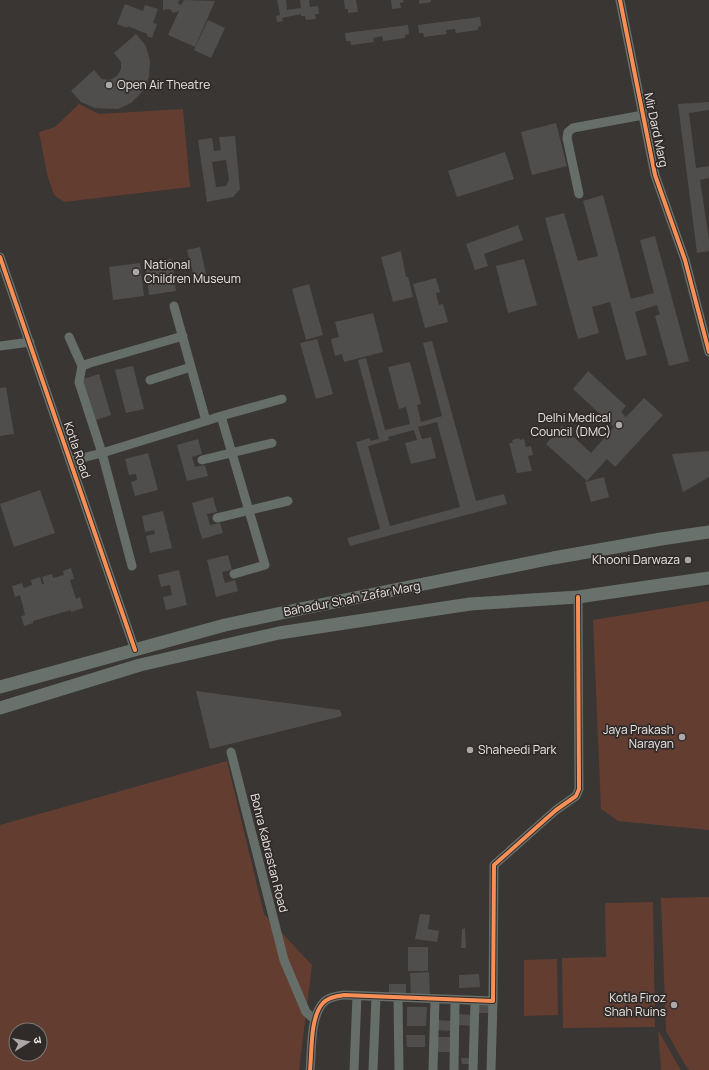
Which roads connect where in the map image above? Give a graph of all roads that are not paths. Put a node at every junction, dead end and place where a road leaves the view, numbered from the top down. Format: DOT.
graph roads {
  1 [pos="620,0"];
  2 [pos="643,115"];
  3 [pos="579,194"];
  4 [pos="0,257"];
  5 [pos="174,306"];
  6 [pos="183,336"];
  7 [pos="69,337"];
  8 [pos="30,342"];
  9 [pos="0,346"];
  10 [pos="709,352"];
  11 [pos="82,366"];
  12 [pos="191,368"];
  13 [pos="150,380"];
  14 [pos="282,399"];
  15 [pos="221,416"];
  16 [pos="206,420"];
  17 [pos="272,443"];
  18 [pos="102,453"];
  19 [pos="232,453"];
  20 [pos="202,460"];
  21 [pos="70,461"];
  22 [pos="288,501"];
  23 [pos="250,510"];
  24 [pos="217,518"];
  25 [pos="709,532"];
  26 [pos="132,566"];
  27 [pos="234,574"];
  28 [pos="709,578"];
  29 [pos="578,598"];
  30 [pos="135,650"];
  31 [pos="0,687"];
  32 [pos="0,708"];
  33 [pos="231,752"];
  34 [pos="357,996"];
  35 [pos="376,997"];
  36 [pos="398,999"];
  37 [pos="435,999"];
  38 [pos="455,1000"];
  39 [pos="475,1001"];
  40 [pos="493,1001"];
  41 [pos="315,1020"];
  42 [pos="310,1070"];
  43 [pos="354,1070"];
  44 [pos="373,1070"];
  45 [pos="399,1070"];
  46 [pos="433,1070"];
  47 [pos="454,1070"];
  48 [pos="473,1070"];
  49 [pos="491,1070"];
  1 -- 2 [label="street, Mir Dard Marg"];
  2 -- 3 [label="street"];
  2 -- 10 [label="street, Mir Dard Marg"];
  4 -- 8 [label="street, Kotla Road"];
  5 -- 6 [label="street"];
  6 -- 11 [label="street"];
  6 -- 12 [label="street"];
  7 -- 11 [label="street"];
  8 -- 9 [label="street"];
  8 -- 21 [label="street, Kotla Road"];
  11 -- 18 [label="street"];
  12 -- 13 [label="street"];
  12 -- 16 [label="street"];
  14 -- 15 [label="street"];
  15 -- 16 [label="street"];
  15 -- 19 [label="street"];
  16 -- 18 [label="street"];
  17 -- 19 [label="street"];
  18 -- 21 [label="street"];
  18 -- 26 [label="street"];
  19 -- 20 [label="street"];
  19 -- 23 [label="street"];
  21 -- 30 [label="street, Kotla Road"];
  22 -- 23 [label="street"];
  23 -- 24 [label="street"];
  23 -- 27 [label="street"];
  25 -- 30 [label="main road, Bahadur Shah Zafar Marg"];
  28 -- 29 [label="main road, Bahadur Shah Zafar Marg"];
  29 -- 32 [label="main road, Bahadur Shah Zafar Marg"];
  29 -- 40 [label="street"];
  30 -- 31 [label="main road, Bahadur Shah Zafar Marg"];
  33 -- 41 [label="street, Bohra Kabrastan Road"];
  34 -- 35 [label="street"];
  34 -- 41 [label="street"];
  34 -- 43 [label="street"];
  35 -- 36 [label="street"];
  35 -- 44 [label="street"];
  36 -- 37 [label="street"];
  36 -- 45 [label="street"];
  37 -- 38 [label="street"];
  37 -- 46 [label="street"];
  38 -- 39 [label="street"];
  38 -- 47 [label="street"];
  39 -- 40 [label="street"];
  39 -- 48 [label="street"];
  40 -- 49 [label="street"];
  41 -- 42 [label="street"];
}
